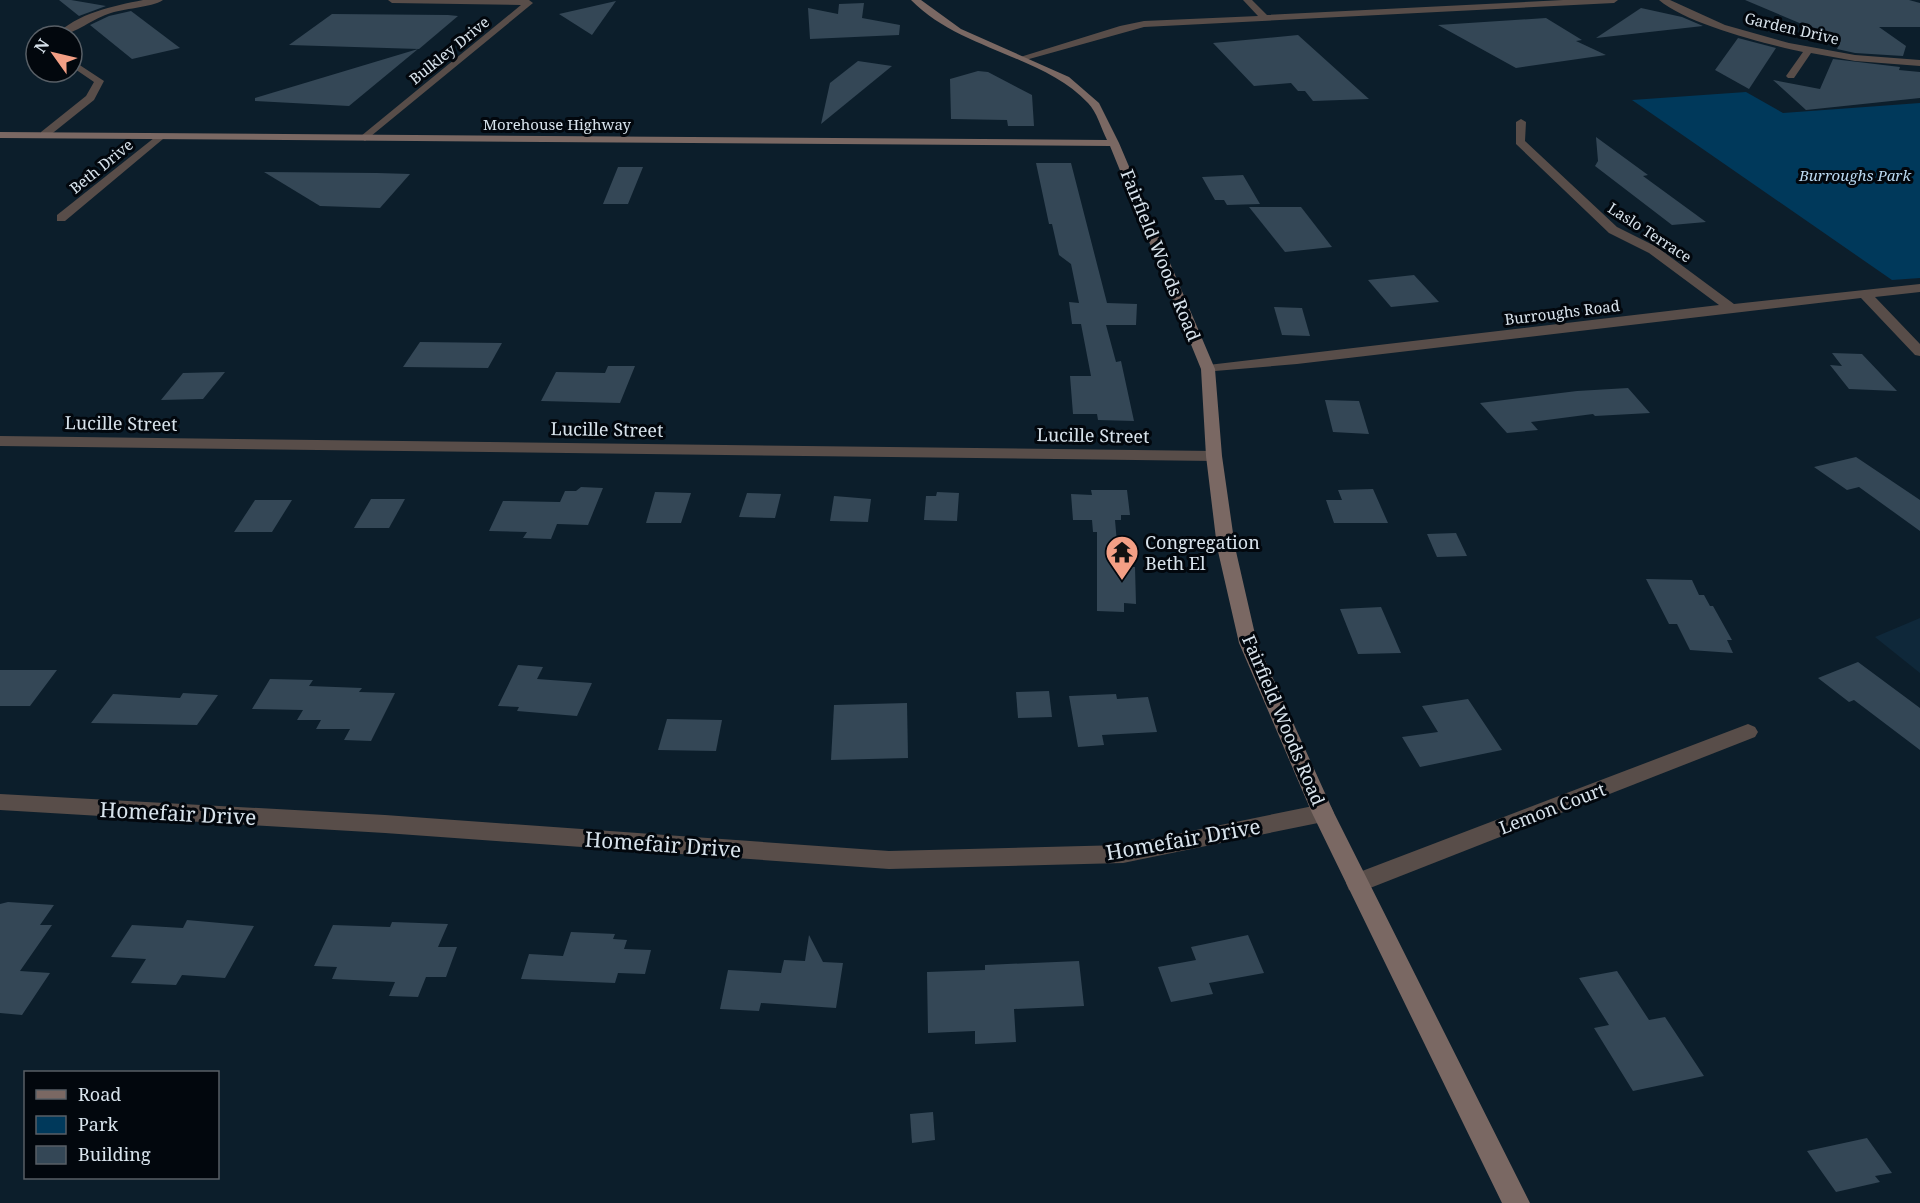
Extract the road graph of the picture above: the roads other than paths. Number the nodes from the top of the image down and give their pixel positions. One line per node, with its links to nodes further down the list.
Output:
1 (159, 0): 8 (street)
2 (392, 0): 18 (street, Bulkley Drive)
3 (915, 0): 10 (main road, Fairfield Woods Road)
4 (1247, 0): 7 (street)
5 (1614, 0): 7 (street)
6 (1663, 0): 9 (street, Garden Drive)
7 (1264, 17): 10 (street)
8 (78, 24)
9 (1809, 49): 11 (street, Garden Drive); 13 (street)
10 (1022, 58): 19 (main road, Fairfield Woods Road)
11 (1920, 63)
12 (84, 71): 15 (street)
13 (1791, 76)
14 (1521, 122): 23 (street, Laslo Terrace)
15 (45, 134): 16 (main road, Morehouse Highway); 17 (main road, Morehouse Highway)
16 (0, 135)
17 (159, 137): 18 (main road, Morehouse Highway); 20 (street, Beth Drive)
18 (365, 138): 19 (main road, Morehouse Highway)
19 (1114, 143): 25 (main road, Fairfield Woods Road)
20 (61, 218)
21 (1920, 288): 22 (street, Burroughs Road)
22 (1865, 294): 23 (street, Burroughs Road); 24 (street)
23 (1730, 307): 25 (street, Burroughs Road)
24 (1920, 352)
25 (1208, 369): 27 (main road, Fairfield Woods Road)
26 (0, 441): 27 (street, Lucille Street)
27 (1214, 456): 30 (main road, Fairfield Woods Road)
28 (1748, 732): 31 (street, Lemon Court)
29 (0, 802): 30 (street, Homefair Drive)
30 (1323, 813): 31 (main road, Fairfield Woods Road)
31 (1357, 883): 32 (main road, Fairfield Woods Road)
32 (1516, 1203)

